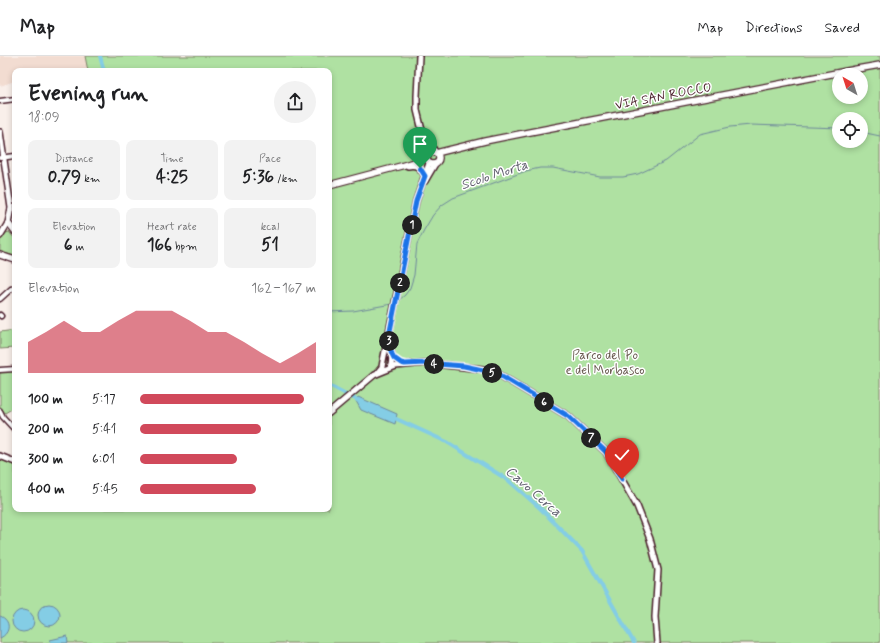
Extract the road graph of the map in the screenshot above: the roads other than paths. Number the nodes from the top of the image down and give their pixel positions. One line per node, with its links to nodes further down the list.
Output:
1 (419, 56): 6 (street)
2 (879, 65): 7 (main road, VIA SAN ROCCO)
3 (12, 100): 4 (street)
4 (0, 102)
5 (0, 132): 9 (street)
6 (423, 134): 7 (street); 10 (street)
7 (437, 155): 10 (main road, VIA SAN ROCCO); 10 (main road)
8 (12, 156): 9 (street)
9 (2, 158): 16 (street)
10 (430, 160): 11 (main road); 12 (main road); 13 (street); 15 (street)
11 (414, 165): 12 (street); 13 (street)
12 (401, 166): 14 (main road)
13 (425, 176): 15 (street)
14 (332, 184)
15 (419, 193): 23 (street)
16 (8, 224): 17 (main road); 18 (street)
17 (12, 227)
18 (0, 236)
19 (0, 255): 20 (main road)
20 (12, 259)
21 (12, 289): 22 (street)
22 (0, 299)
23 (389, 336): 24 (street); 25 (street)
24 (392, 354): 26 (street); 27 (street)
25 (383, 361): 27 (street); 30 (street)
26 (405, 364): 27 (street); 36 (street)
27 (390, 368): 30 (street)
28 (12, 369): 29 (street)
29 (0, 370)
30 (374, 375): 32 (street)
31 (0, 411): 33 (street)
32 (332, 411)
33 (12, 427)
34 (0, 456): 35 (street)
35 (12, 461)
36 (657, 643)

